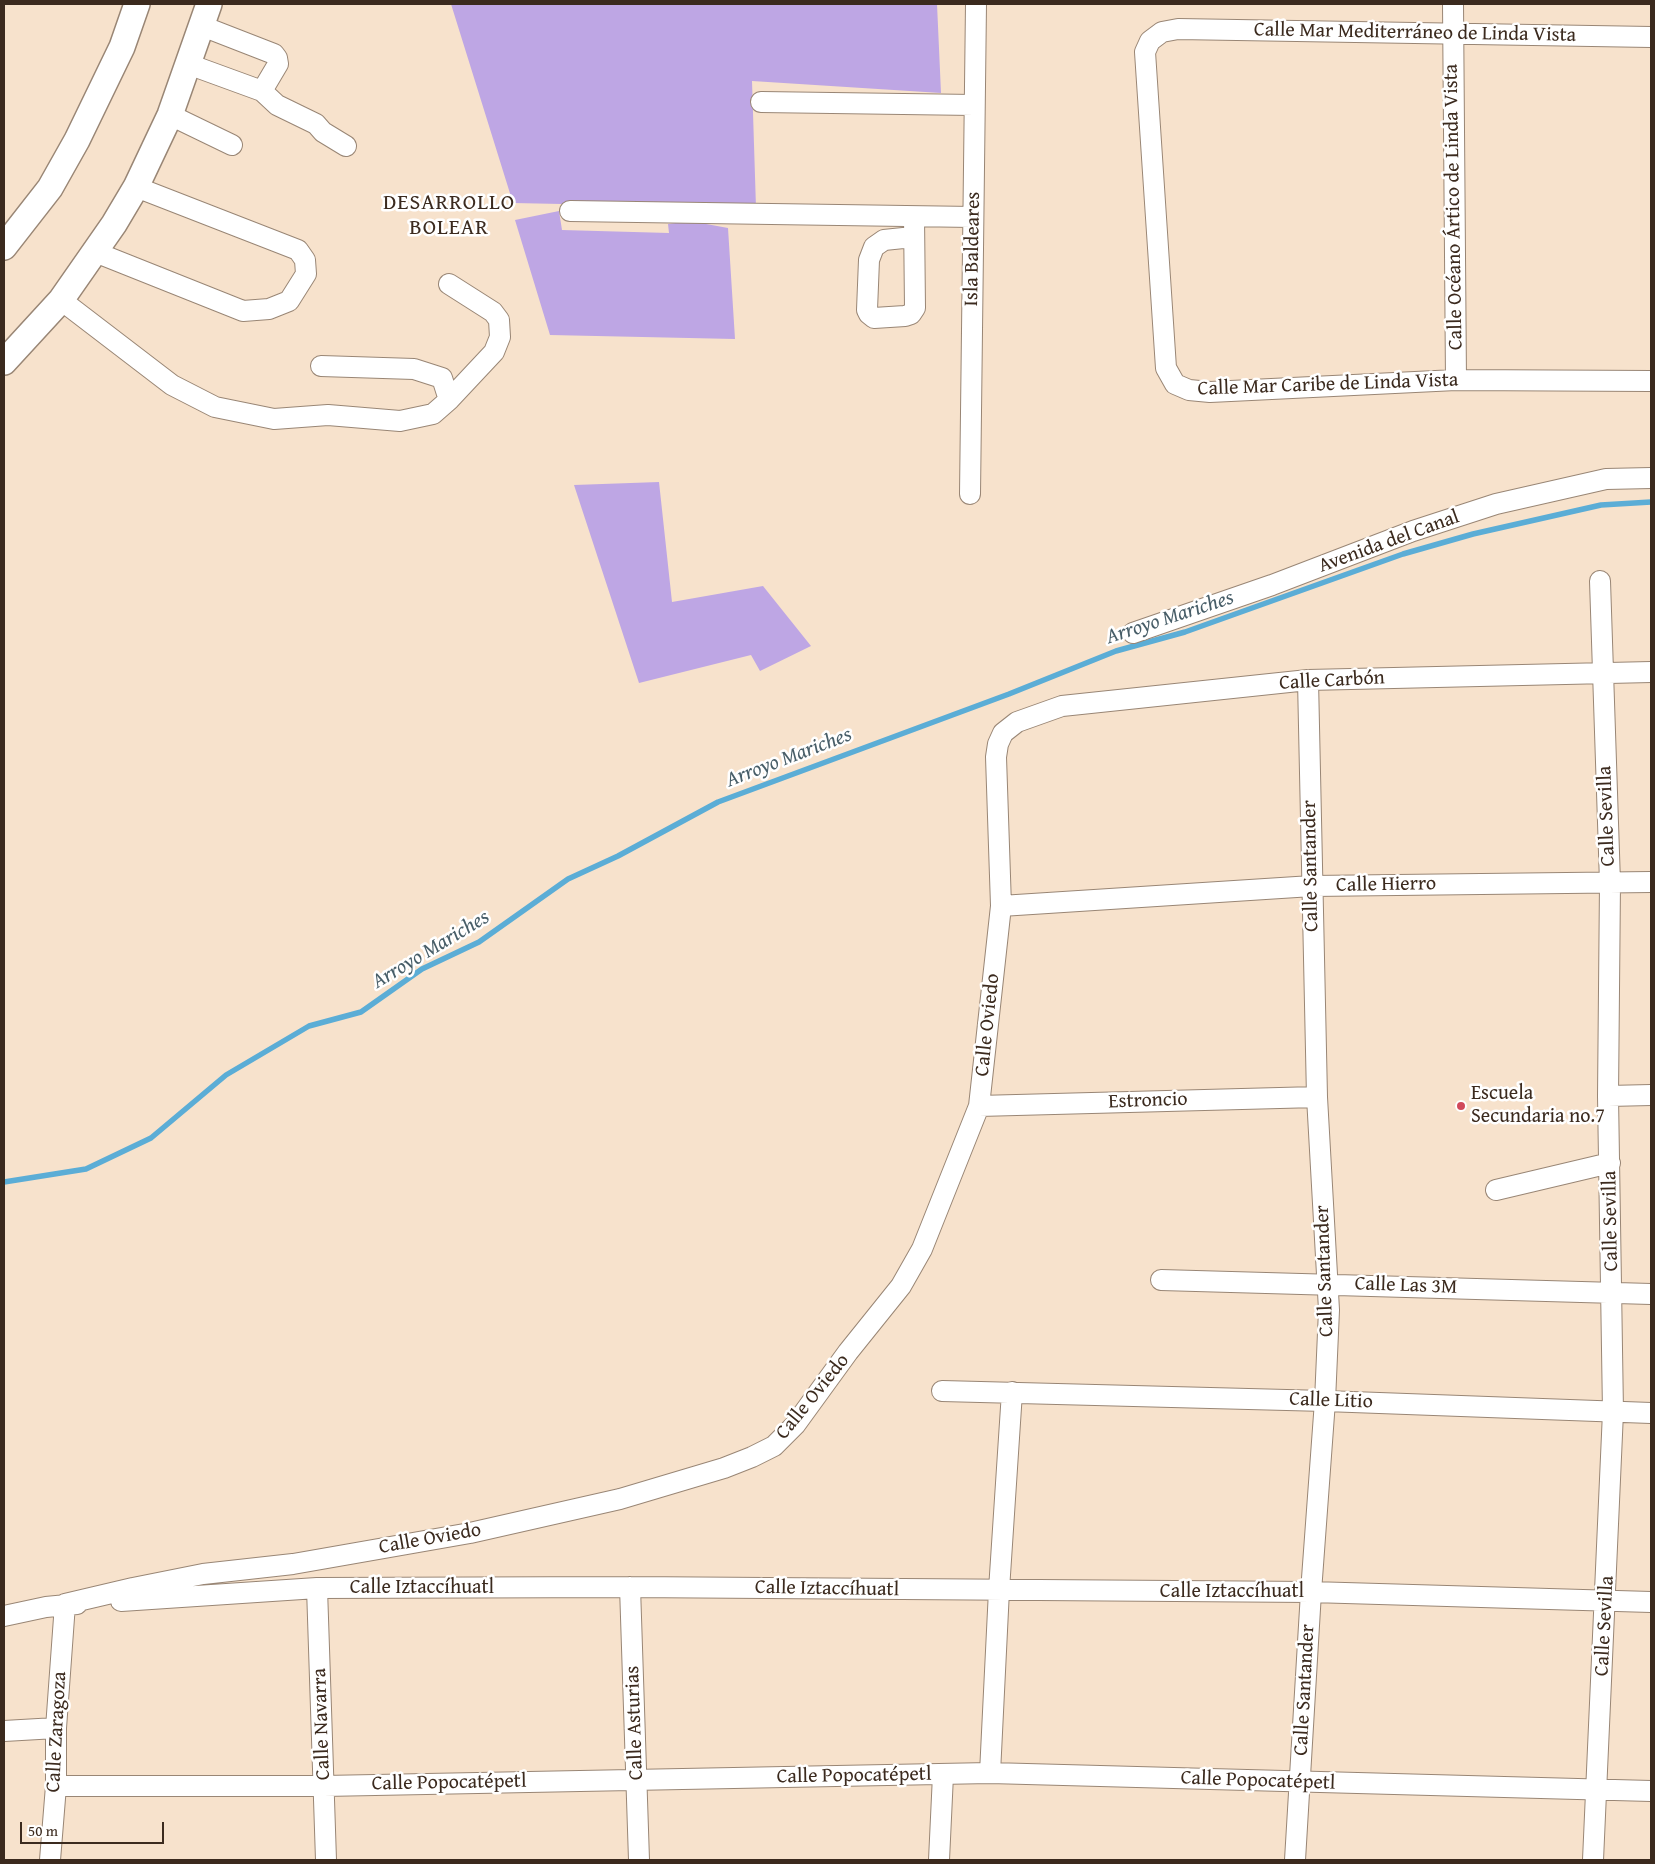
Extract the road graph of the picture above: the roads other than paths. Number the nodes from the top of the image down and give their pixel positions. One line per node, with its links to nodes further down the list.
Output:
1 (137, 4): 20 (main road)
2 (976, 4): 11 (street, Isla Baldeares)
3 (1453, 4): 6 (street, Calle Océano Ártico de Linda Vista)
4 (206, 15): 8 (main road); 9 (street)
5 (1178, 29): 6 (street, Calle Mar Mediterráneo de Linda Vista); 26 (street, Calle Mar Caribe de Linda Vista)
6 (1452, 32): 7 (street, Calle Mar Mediterráneo de Linda Vista); 26 (street, Calle Océano Ártico de Linda Vista)
7 (1651, 37)
8 (188, 64): 9 (street); 12 (main road)
9 (262, 91): 14 (street)
10 (761, 102): 11 (street)
11 (974, 105): 18 (street, Isla Baldeares)
12 (170, 115): 13 (street); 15 (main road)
13 (232, 145)
14 (346, 146)
15 (136, 187): 21 (main road); 21 (street)
16 (570, 211): 17 (street)
17 (914, 217): 18 (street); 19 (street)
18 (973, 217): 30 (street, Isla Baldeares)
19 (913, 237)
20 (4, 247)
21 (95, 252): 23 (main road)
22 (449, 284): 28 (street)
23 (61, 300): 24 (main road); 28 (street)
24 (4, 362)
25 (321, 366): 28 (street)
26 (1456, 380): 27 (street, Calle Mar Caribe de Linda Vista)
27 (1651, 381)
28 (448, 400)
29 (1651, 478): 32 (street, Avenida del Canal)
30 (970, 494)
31 (1600, 581): 34 (street, Calle Sevilla)
32 (1132, 633)
33 (1651, 672): 34 (street, Calle Carbón)
34 (1601, 673): 35 (street, Calle Carbón); 38 (street, Calle Sevilla)
35 (1308, 680): 36 (street, Calle Carbón); 39 (street, Calle Santander)
36 (1017, 722): 40 (street, Calle Oviedo)
37 (1651, 882): 38 (street, Calle Hierro)
38 (1610, 883): 39 (street, Calle Hierro); 41 (street, Calle Sevilla)
39 (1312, 886): 40 (street, Calle Hierro); 43 (street, Calle Santander)
40 (1001, 906): 44 (street, Calle Oviedo)
41 (1608, 1096): 42 (street); 45 (street, Calle Sevilla)
42 (1651, 1096)
43 (1317, 1097): 44 (street, Estroncio); 48 (street, Calle Santander)
44 (979, 1106): 62 (street, Calle Oviedo)
45 (1610, 1163): 46 (street); 49 (street, Calle Sevilla)
46 (1496, 1190)
47 (1161, 1280): 48 (street, Calle Las 3M)
48 (1329, 1284): 49 (street, Calle Las 3M); 53 (street, Calle Santander)
49 (1612, 1293): 50 (street, Calle Las 3M); 54 (street, Calle Sevilla)
50 (1651, 1294)
51 (942, 1391): 52 (street, Calle Litio)
52 (1012, 1392): 53 (street, Calle Litio); 58 (street)
53 (1325, 1401): 54 (street, Calle Litio); 59 (street, Calle Santander)
54 (1614, 1412): 55 (street, Calle Litio); 60 (street, Calle Sevilla)
55 (1651, 1413)
56 (630, 1586): 57 (street, Calle Iztaccíhuatl); 58 (street, Calle Iztaccíhuatl); 68 (street, Calle Asturias)
57 (318, 1588): 62 (street, Calle Iztaccíhuatl); 71 (street, Calle Navarra)
58 (999, 1590): 59 (street, Calle Iztaccíhuatl); 66 (street)
59 (1311, 1592): 60 (street, Calle Iztaccíhuatl); 69 (street, Calle Santander)
60 (1607, 1601): 61 (street, Calle Iztaccíhuatl); 72 (street, Calle Sevilla)
61 (1651, 1602)
62 (65, 1604): 63 (street, Calle Iztaccíhuatl); 64 (street, Calle Zaragoza)
63 (4, 1616)
64 (56, 1728): 65 (street); 70 (street, Calle Zaragoza)
65 (4, 1731)
66 (990, 1773): 67 (street, Calle Popocatépetl); 69 (street, Calle Popocatépetl)
67 (943, 1775): 68 (street, Calle Popocatépetl); 77 (street)
68 (637, 1779): 71 (street, Calle Popocatépetl); 76 (street, Calle Asturias)
69 (1300, 1782): 72 (street, Calle Popocatépetl); 78 (street, Calle Santander)
70 (56, 1786): 71 (street, Calle Popocatépetl); 74 (street, Calle Zaragoza)
71 (324, 1786): 75 (street, Calle Navarra)
72 (1597, 1790): 73 (street, Calle Popocatépetl); 79 (street, Calle Sevilla)
73 (1651, 1791)
74 (50, 1860)
75 (326, 1860)
76 (639, 1860)
77 (939, 1860)
78 (1295, 1860)
79 (1593, 1860)

